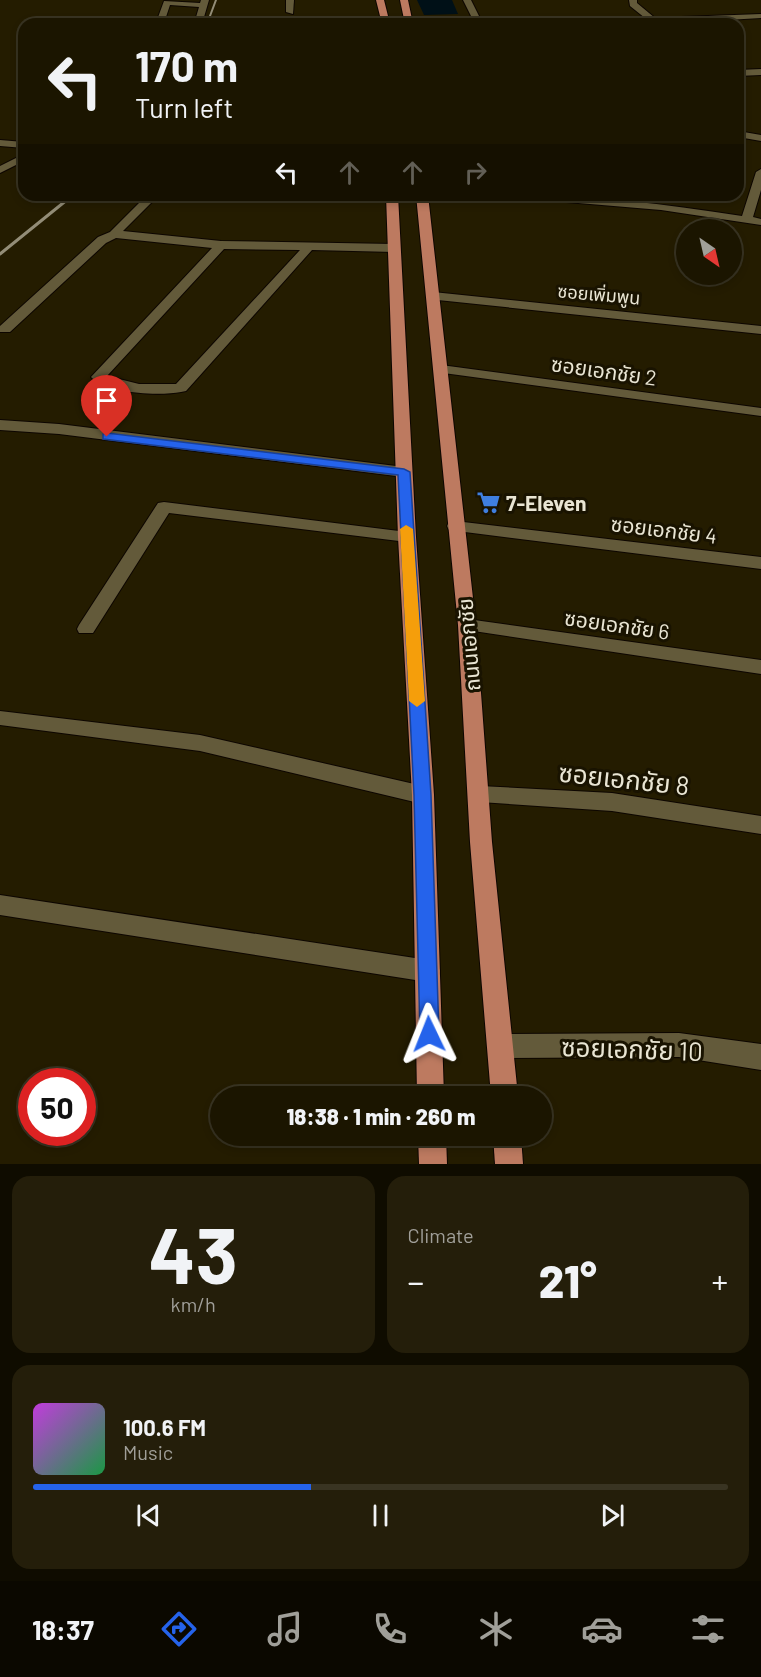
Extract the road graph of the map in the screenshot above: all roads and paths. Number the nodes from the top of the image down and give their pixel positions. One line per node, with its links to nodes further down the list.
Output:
1 (290, 0): 7 (street)
2 (380, 0): 11 (main road)
3 (404, 0): 12 (main road)
4 (467, 0): 13 (street)
5 (633, 0): 14 (street)
6 (204, 2): 9 (street); 10 (street)
7 (290, 12)
8 (761, 16): 15 (street)
9 (162, 18)
10 (200, 18)
11 (384, 18)
12 (408, 18)
13 (476, 18)
14 (651, 18)
15 (726, 18)
16 (761, 72): 17 (street)
17 (744, 73)
18 (744, 135): 19 (street)
19 (761, 138)
20 (0, 143): 21 (street)
21 (18, 144)
22 (18, 160): 23 (street)
23 (0, 170)
24 (761, 172): 31 (street)
25 (147, 201): 33 (street)
26 (392, 201): 36 (main road)
27 (423, 201): 37 (main road, ถนนเอกชัย)
28 (603, 201): 30 (street)
29 (664, 201): 30 (street)
30 (661, 207): 31 (street)
31 (746, 220): 32 (street)
32 (761, 222)
33 (114, 234): 34 (street); 38 (street)
34 (221, 245): 35 (street); 35 (street)
35 (308, 248): 36 (street)
36 (394, 248): 43 (main road)
37 (433, 296): 39 (street, ซอยเพิ่มพูน); 40 (main road, ถนนเอกชัย)
38 (5, 329)
39 (761, 330)
40 (441, 369): 41 (street, ซอยเอกชัย 2); 44 (main road, ถนนเอกชัย)
41 (761, 412)
42 (0, 425): 43 (street)
43 (404, 472): 45 (main road)
44 (455, 526): 46 (street, ซอยเอกชัย 4); 47 (main road, ถนนเอกชัย)
45 (407, 537): 48 (street); 52 (main road)
46 (761, 563)
47 (467, 625): 49 (street, ซอยเอกชัย 6); 51 (main road, ถนนเอกชัย)
48 (86, 629)
49 (761, 667)
50 (0, 718): 52 (street)
51 (480, 794): 53 (street, ซอยเอกชัย 8); 56 (main road, ถนนเอกชัย)
52 (423, 795): 55 (main road)
53 (761, 825)
54 (0, 905): 55 (street)
55 (428, 971): 58 (main road)
56 (502, 1046): 57 (street, ซอยเอกชัย 10); 59 (main road, ถนนเอกชัย)
57 (761, 1058)
58 (431, 1086)
59 (504, 1086)
60 (432, 1146): 62 (main road)
61 (507, 1146): 63 (main road)
62 (433, 1164)
63 (508, 1164)

